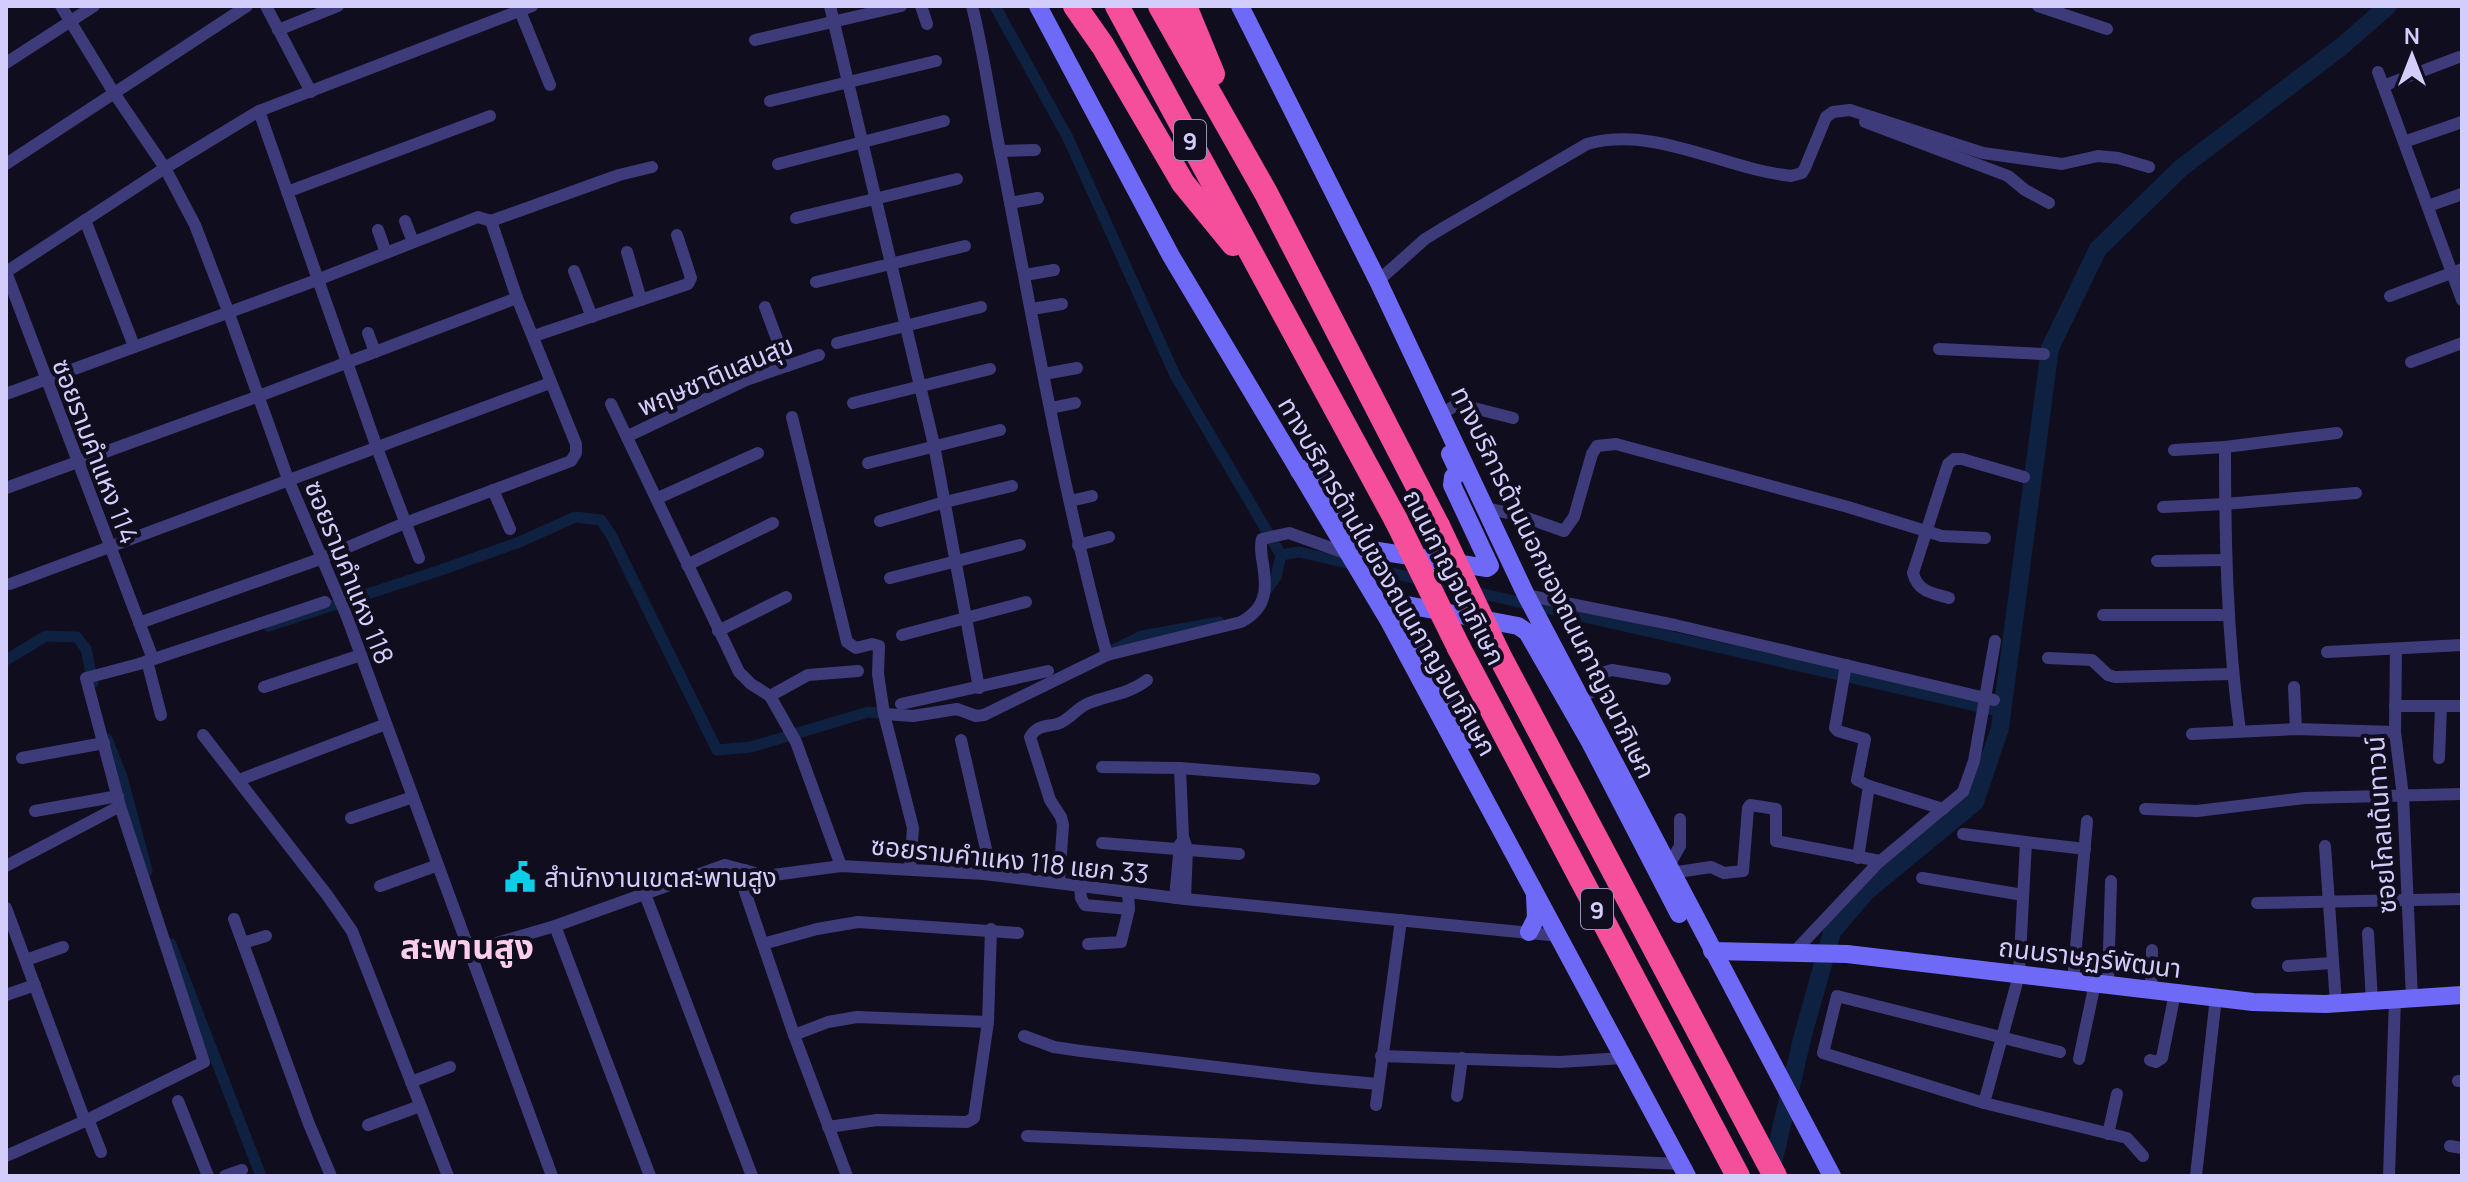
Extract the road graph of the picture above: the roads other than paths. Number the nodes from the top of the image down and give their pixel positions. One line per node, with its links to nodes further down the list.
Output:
1 (61, 6): 19 (street, ซอยรามคำแหง 118)
2 (94, 6): 19 (street)
3 (247, 6): 33 (street)
4 (266, 6): 23 (street)
5 (338, 6): 23 (street)
6 (830, 6): 20 (street)
7 (901, 6): 20 (street)
8 (921, 6): 21 (street)
9 (972, 6): 43 (street)
10 (1038, 6): 126 (main road, ทางบริการด้านในของถนนกาญจนาภิเษก)
11 (1075, 6): 74 (highway)
12 (1117, 6): 74 (highway, ถนนกาญจนาภิเษก / 9)
13 (1160, 6): 51 (highway, ถนนกาญจนาภิเษก / 9)
14 (1185, 6): 51 (highway)
15 (1229, 6): 127 (main road)
16 (1240, 6): 76 (main road, ทางบริการด้านนอกของถนนกาญจนาภิเษก)
17 (2038, 6): 22 (street)
18 (524, 8): 30 (street); 32 (street)
19 (71, 21): 27 (street); 33 (street, ซอยรามคำแหง 118)
20 (833, 21): 24 (street); 29 (street)
21 (927, 24)
22 (2107, 29)
23 (278, 30): 32 (street)
24 (755, 40)
25 (2459, 57): 31 (street)
26 (936, 61): 29 (street)
27 (6, 63)
28 (2378, 72): 31 (street)
29 (848, 81): 34 (street); 41 (street)
30 (550, 85)
31 (2383, 86): 40 (street)
32 (311, 92): 35 (street)
33 (114, 93): 44 (street); 48 (street, ซอยรามคำแหง 118)
34 (770, 101)
35 (259, 111): 48 (street); 50 (street)
36 (490, 116): 50 (street)
37 (944, 121): 41 (street)
38 (2462, 122): 40 (street)
39 (1916, 136): 47 (street); 56 (street); 76 (street)
40 (2404, 142): 57 (street)
41 (862, 143): 45 (street); 54 (street)
42 (1035, 150): 43 (street)
43 (1000, 151): 55 (street)
44 (6, 164)
45 (778, 164)
46 (652, 167): 61 (street)
47 (2149, 167)
48 (165, 168): 59 (street); 86 (street, ซอยรามคำแหง 118)
49 (957, 179): 54 (street)
50 (287, 192): 75 (street)
51 (1266, 193): 328 (highway, ถนนกาญจนาภิเษก / 9, bridge)
52 (2462, 194): 57 (street)
53 (1038, 198): 55 (street)
54 (876, 200): 58 (street); 68 (street)
55 (1010, 203): 73 (street)
56 (2049, 203)
57 (2428, 206): 71 (street)
58 (796, 218)
59 (85, 220): 72 (street); 93 (street)
60 (405, 221): 64 (street)
61 (491, 221): 64 (street); 79 (street)
62 (378, 230): 67 (street)
63 (677, 235): 80 (street)
64 (413, 242): 67 (street)
65 (965, 246): 68 (street)
66 (627, 252): 80 (street)
67 (386, 253): 75 (street)
68 (891, 265): 77 (street); 88 (street)
69 (1054, 270): 73 (street)
70 (574, 271): 87 (street)
71 (2457, 271): 78 (street); 81 (street)
72 (6, 272): 104 (street, ซอยรามคำแหง 114)
73 (1025, 275): 85 (street)
74 (1261, 275): 319 (highway, ถนนกาญจนาภิเษก / 9, bridge)
75 (317, 280): 86 (street); 99 (street)
76 (1378, 281): 113 (main road, ทางบริการด้านนอกของถนนกาญจนาภิเษก)
77 (816, 282)
78 (2390, 296)
79 (517, 298): 90 (street); 95 (street)
80 (641, 300): 87 (street)
81 (2462, 300)
82 (1062, 304): 85 (street)
83 (765, 307): 100 (street)
84 (981, 307): 88 (street)
85 (1032, 309): 103 (street)
86 (228, 311): 93 (street); 108 (street, ซอยรามคำแหง 118)
87 (592, 317): 90 (street)
88 (906, 326): 91 (street); 106 (street)
89 (368, 333): 95 (street)
90 (534, 336): 105 (street)
91 (837, 343)
92 (2462, 343): 98 (street)
93 (134, 346): 104 (street)
94 (1939, 349): 96 (street)
95 (375, 352): 99 (street)
96 (2044, 354)
97 (819, 355): 100 (street, พฤษชาติแสนสุข)
98 (2411, 362)
99 (346, 363): 108 (street); 121 (street)
100 (787, 366): 118 (street, พฤษชาติแสนสุข)
101 (1077, 368): 103 (street)
102 (990, 369): 106 (street)
103 (1044, 374): 112 (street)
104 (46, 378): 107 (street); 124 (street, ซอยรามคำแหง 114)
105 (550, 383): 121 (street); 132 (street)
106 (920, 386): 109 (street); 119 (street)
107 (6, 394)
108 (259, 396): 124 (street); 129 (street, ซอยรามคำแหง 118)
109 (853, 403)
110 (1075, 403): 112 (street)
111 (611, 404): 118 (street, พฤษชาติแสนสุข)
112 (1051, 408): 136 (street)
113 (1441, 414): 115 (street); 140 (main road, ทางบริการด้านนอกของถนนกาญจนาภิเษก)
114 (792, 417): 196 (street)
115 (1513, 418)
116 (1000, 430): 119 (street)
117 (2337, 433): 120 (street)
118 (628, 436): 135 (street, พฤษชาติแสนสุข)
119 (934, 445): 125 (street); 137 (street)
120 (2225, 447): 122 (street); 138 (street)
121 (377, 448): 129 (street); 142 (street)
122 (2174, 450)
123 (758, 453): 135 (street)
124 (77, 463): 131 (street); 150 (street, ซอยรามคำแหง 114)
125 (868, 463)
126 (1299, 471): 127 (main road); 151 (main road, ทางบริการด้านในของถนนกาญจนาภิเษก)
127 (1459, 473): 160 (main road)
128 (2024, 477): 145 (street)
129 (288, 479): 150 (street); 153 (street, ซอยรามคำแหง 118)
130 (1012, 486): 137 (street)
131 (6, 488)
132 (493, 490): 142 (street); 144 (street)
133 (2356, 493): 138 (street)
134 (1092, 496): 136 (street)
135 (658, 498): 157 (street, พฤษชาติแสนสุข)
136 (1070, 501): 149 (street)
137 (945, 502): 141 (street); 155 (street)
138 (2225, 504): 139 (street); 154 (street)
139 (2163, 507)
140 (1484, 508): 145 (street); 160 (main road, ทางบริการด้านนอกของถนนกาญจนาภิเษก)
141 (880, 521)
142 (405, 523): 152 (street); 153 (street)
143 (773, 523): 157 (street)
144 (510, 529)
145 (1925, 530): 147 (street); 162 (street)
146 (1109, 537): 149 (street)
147 (1985, 538)
148 (1020, 545): 155 (street)
149 (1078, 545): 177 (street)
150 (109, 548): 159 (street); 168 (street, ซอยรามคำแหง 114)
151 (1349, 555): 177 (street); 246 (main road, ทางบริการด้านในของถนนกาญจนาภิเษก)
152 (419, 558)
153 (320, 559): 168 (street); 176 (street, ซอยรามคำแหง 118)
154 (2225, 560): 156 (street); 166 (street)
155 (955, 561): 158 (street); 167 (street)
156 (2157, 561)
157 (687, 565): 170 (street, พฤษชาติแสนสุข)
158 (890, 578)
159 (10, 584)
160 (1522, 595): 169 (main road, ทางบริการด้านนอกของถนนกาญจนาภิเษก); 182 (street)
161 (786, 597): 170 (street)
162 (1949, 598)
163 (325, 602): 179 (street)
164 (1026, 602): 167 (street)
165 (2103, 615): 166 (street)
166 (2228, 615): 183 (street)
167 (966, 618): 171 (street); 188 (street)
168 (139, 623): 179 (street, ซอยรามคำแหง 114)
169 (1539, 628): 190 (main road, ทางบริการด้านนอกของถนนกาญจนาภิเษก); 205 (main road)
170 (718, 631): 189 (street, พฤษชาติแสนสุข)
171 (902, 635)
172 (1995, 641): 191 (street)
173 (2462, 645): 174 (street)
174 (2396, 649): 175 (street); 193 (street, ซอยโกลเด้นทาวน์)
175 (2327, 652)
176 (361, 655): 186 (street); 198 (street, ซอยรามคำแหง 118)
177 (1107, 655): 196 (street)
178 (2048, 658): 183 (street)
179 (150, 660): 197 (street, ซอยรามคำแหง 114); 206 (street)
180 (858, 671): 189 (street)
181 (1048, 671): 188 (street)
182 (1845, 671): 191 (street); 213 (street)
183 (2232, 674): 200 (street)
184 (1665, 679): 190 (street)
185 (1147, 680): 242 (street)
186 (264, 687)
187 (2294, 687): 199 (street)
188 (979, 688): 192 (street)
189 (770, 696): 235 (street, พฤษชาติแสนสุข)
190 (1580, 700): 238 (main road, ทางบริการด้านนอกของถนนกาญจนาภิเษก)
191 (1988, 702): 218 (street)
192 (901, 704)
193 (2395, 706): 195 (street); 201 (street, ซอยโกลเด้นทาวน์)
194 (2462, 706): 195 (street)
195 (2441, 707): 208 (street)
196 (884, 714): 236 (street)
197 (161, 715)
198 (386, 724): 212 (street); 216 (street, ซอยรามคำแหง 118)
199 (2296, 729): 200 (street); 201 (street)
200 (2240, 731): 202 (street)
201 (2395, 732): 215 (street, ซอยโกลเด้นทาวน์)
202 (2192, 734)
203 (203, 735): 212 (street)
204 (961, 740): 239 (street)
205 (1590, 742): 264 (main road); 292 (main road)
206 (104, 743): 207 (street); 217 (street)
207 (22, 758)
208 (2439, 758)
209 (1102, 767): 210 (street)
210 (1180, 768): 211 (street); 227 (street)
211 (1314, 779)
212 (239, 780): 300 (street)
213 (1869, 786): 218 (street); 231 (street)
214 (2462, 794): 215 (street)
215 (2403, 796): 219 (street); 251 (street, ซอยโกลเด้นทาวน์)
216 (413, 797): 221 (street); 233 (street, ซอยรามคำแหง 118)
217 (119, 801): 220 (street); 234 (street); 308 (street)
218 (1943, 809): 232 (street)
219 (2145, 809)
220 (35, 811)
221 (351, 818)
222 (1680, 819): 238 (street)
223 (2087, 821): 229 (street)
224 (1963, 834): 225 (street)
225 (2026, 842): 229 (street); 248 (street)
226 (1102, 843): 227 (street)
227 (1183, 845): 230 (street); 249 (street)
228 (2325, 846): 252 (street)
229 (2085, 849): 277 (street)
230 (1239, 854)
231 (1858, 858): 232 (street); 238 (street)
232 (1879, 862): 272 (street)
233 (438, 865): 244 (street); 270 (street, ซอยรามคำแหง 118)
234 (6, 866)
235 (841, 866): 236 (street, ซอยรามคำแหง 118 แยก 33); 237 (street, ซอยรามคำแหง 118 แยก 33)
236 (910, 868): 239 (street, ซอยรามคำแหง 118 แยก 33)
237 (745, 870): 247 (street, ซอยรามคำแหง 118 แยก 33); 266 (street)
238 (1670, 870): 271 (main road, ทางบริการด้านนอกของถนนกาญจนาภิเษก)
239 (984, 874): 242 (street, ซอยรามคำแหง 118 แยก 33)
240 (1922, 878): 248 (street)
241 (2111, 881): 278 (street)
242 (1059, 882): 243 (street, ซอยรามคำแหง 118 แยก 33)
243 (1080, 884): 245 (street, ซอยรามคำแหง 118 แยก 33); 255 (street)
244 (380, 886)
245 (1128, 892): 249 (street, ซอยรามคำแหง 118 แยก 33); 255 (street)
246 (1534, 892): 260 (main road); 264 (main road, ทางบริการด้านในของถนนกาญจนาภิเษก)
247 (645, 894): 258 (street, ซอยรามคำแหง 118 แยก 33); 326 (street)
248 (2023, 895): 276 (street)
249 (1180, 898): 257 (street, ซอยรามคำแหง 118 แยก 33)
250 (2462, 899): 251 (street)
251 (2408, 900): 252 (street); 285 (street, ซอยโกลเด้นทาวน์)
252 (2327, 901): 253 (street); 274 (street)
253 (2257, 903)
254 (6, 908): 273 (street)
255 (1129, 909): 267 (street)
256 (234, 919): 265 (street)
257 (1401, 920): 260 (street, ซอยรามคำแหง 118 แยก 33); 294 (street)
258 (555, 926): 270 (street, ซอยรามคำแหง 118 แยก 33); 325 (street)
259 (991, 929): 261 (street); 266 (street); 288 (street)
260 (1529, 932): 264 (street, ซอยรามคำแหง 118 แยก 33)
261 (1018, 933)
262 (2368, 933): 286 (street)
263 (266, 936): 265 (street)
264 (1560, 936): 296 (main road, ทางบริการด้านในของถนนกาญจนาภิเษก)
265 (243, 943): 322 (street)
266 (763, 944): 289 (street)
267 (1088, 944)
268 (63, 947): 273 (street)
269 (2152, 950): 280 (street)
270 (469, 951): 324 (street, ซอยรามคำแหง 118)
271 (1712, 951): 272 (main road, ถนนราษฏร์พัฒนา); 292 (main road, ทางบริการด้านนอกของถนนกาญจนาภิเษก)
272 (1802, 951): 276 (main road, ถนนราษฏร์พัฒนา)
273 (26, 960): 279 (street)
274 (2332, 963): 275 (street); 287 (street)
275 (2288, 966)
276 (2019, 975): 277 (main road, ถนนราษฏร์พัฒนา); 291 (street)
277 (2073, 981): 278 (main road, ถนนราษฏร์พัฒนา)
278 (2102, 984): 280 (main road, ถนนราษฏร์พัฒนา); 297 (street)
279 (35, 985): 282 (street); 308 (street)
280 (2151, 990): 281 (main road, ถนนราษฏร์พัฒนา)
281 (2175, 993): 284 (main road, ถนนราษฏร์พัฒนา); 298 (street)
282 (6, 995)
283 (2462, 995): 285 (main road, ถนนราษฏร์พัฒนา)
284 (2216, 997): 287 (main road, ถนนราษฏร์พัฒนา); 331 (street)
285 (2404, 998): 286 (main road, ถนนราษฏร์พัฒนา); 332 (street, ซอยโกลเด้นทาวน์)
286 (2372, 1001): 287 (main road, ถนนราษฏร์พัฒนา)
287 (2336, 1004)
288 (988, 1022): 289 (street); 310 (street)
289 (794, 1035): 310 (street)
290 (1024, 1036): 301 (street)
291 (2001, 1039): 293 (street); 305 (street); 305 (street)
292 (1759, 1050): 313 (main road, ทางบริการด้านนอกของถนนกาญจนาภิเษก)
293 (2060, 1052)
294 (1381, 1056): 295 (street); 301 (street)
295 (1462, 1058): 296 (street); 303 (street)
296 (1624, 1058): 318 (main road, ทางบริการด้านในของถนนกาญจนาภิเษก)
297 (2079, 1059)
298 (2150, 1060)
299 (450, 1067): 300 (street)
300 (411, 1082): 307 (street)
301 (1378, 1084): 306 (street)
302 (2117, 1094): 311 (street)
303 (1457, 1096)
304 (178, 1101): 320 (street)
305 (1984, 1103): 311 (street)
306 (1376, 1105)
307 (420, 1106): 309 (street); 323 (street)
308 (86, 1120): 314 (street); 315 (street)
309 (368, 1125)
310 (828, 1127): 327 (street)
311 (2108, 1134): 316 (street)
312 (1027, 1136): 318 (street)
313 (1813, 1151): 329 (main road, ทางบริการด้านนอกของถนนกาญจนาภิเษก); 330 (main road, ทางบริการด้านนอกของถนนกาญจนาภิเษก)
314 (101, 1152)
315 (6, 1156)
316 (2143, 1156)
317 (242, 1170): 321 (street)
318 (1684, 1170)
319 (1736, 1173)
320 (208, 1176)
321 (225, 1176)
322 (331, 1176)
323 (448, 1176)
324 (552, 1176)
325 (650, 1176)
326 (752, 1176)
327 (847, 1176)
328 (1775, 1176)
329 (1820, 1176)
330 (1832, 1176)
331 (2196, 1176)
332 (2389, 1176)

